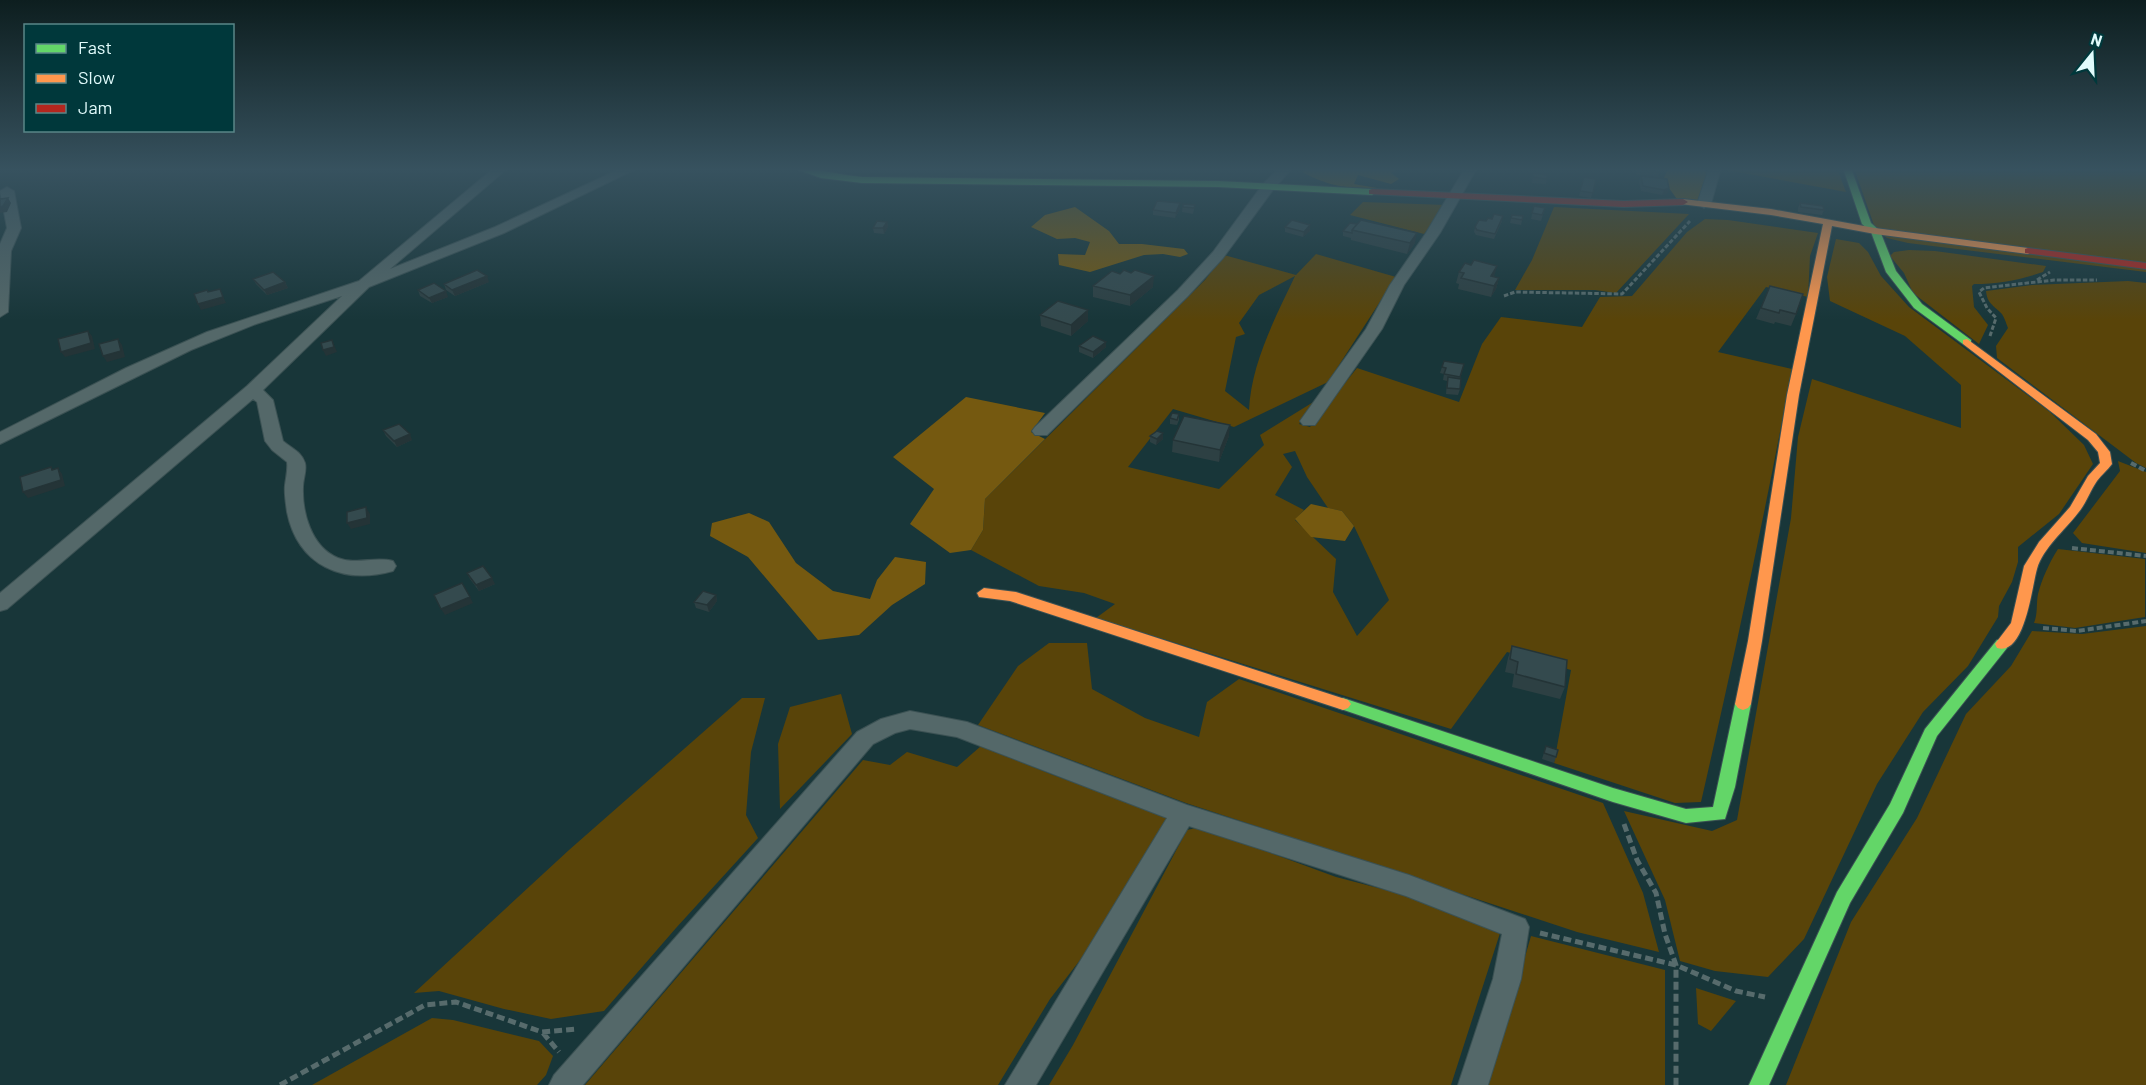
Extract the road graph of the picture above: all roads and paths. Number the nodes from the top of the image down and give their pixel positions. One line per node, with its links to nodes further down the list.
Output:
1 (12, 219): 15 (street)
2 (442, 219): 13 (street)
3 (523, 219): 13 (street)
4 (1245, 219): 19 (street)
5 (1441, 219): 18 (street)
6 (1691, 219): 14 (path)
7 (1809, 219): 9 (street)
8 (1865, 219): 10 (street)
9 (1828, 222): 10 (street); 28 (street)
10 (1875, 231): 11 (street); 16 (street)
11 (2146, 266)
12 (2098, 280): 16 (path)
13 (364, 284): 17 (street); 20 (street)
14 (1504, 296)
15 (0, 312)
16 (1990, 360): 21 (street)
17 (252, 390): 23 (street); 25 (street)
18 (1309, 421)
19 (1041, 431)
20 (0, 439)
21 (2044, 545): 22 (path); 27 (street)
22 (2146, 556)
23 (386, 566)
24 (984, 592): 28 (street)
25 (0, 604)
26 (2146, 621): 27 (path)
27 (2018, 626): 32 (street)
28 (1613, 795): 31 (path)
29 (1183, 814): 30 (street); 35 (street); 36 (street)
30 (1516, 927): 31 (path); 37 (street)
31 (1676, 965): 32 (path); 38 (path)
32 (1796, 1004): 39 (street)
33 (588, 1026): 34 (path)
34 (280, 1085)
35 (564, 1085)
36 (1020, 1085)
37 (1473, 1085)
38 (1676, 1085)
39 (1759, 1085)

